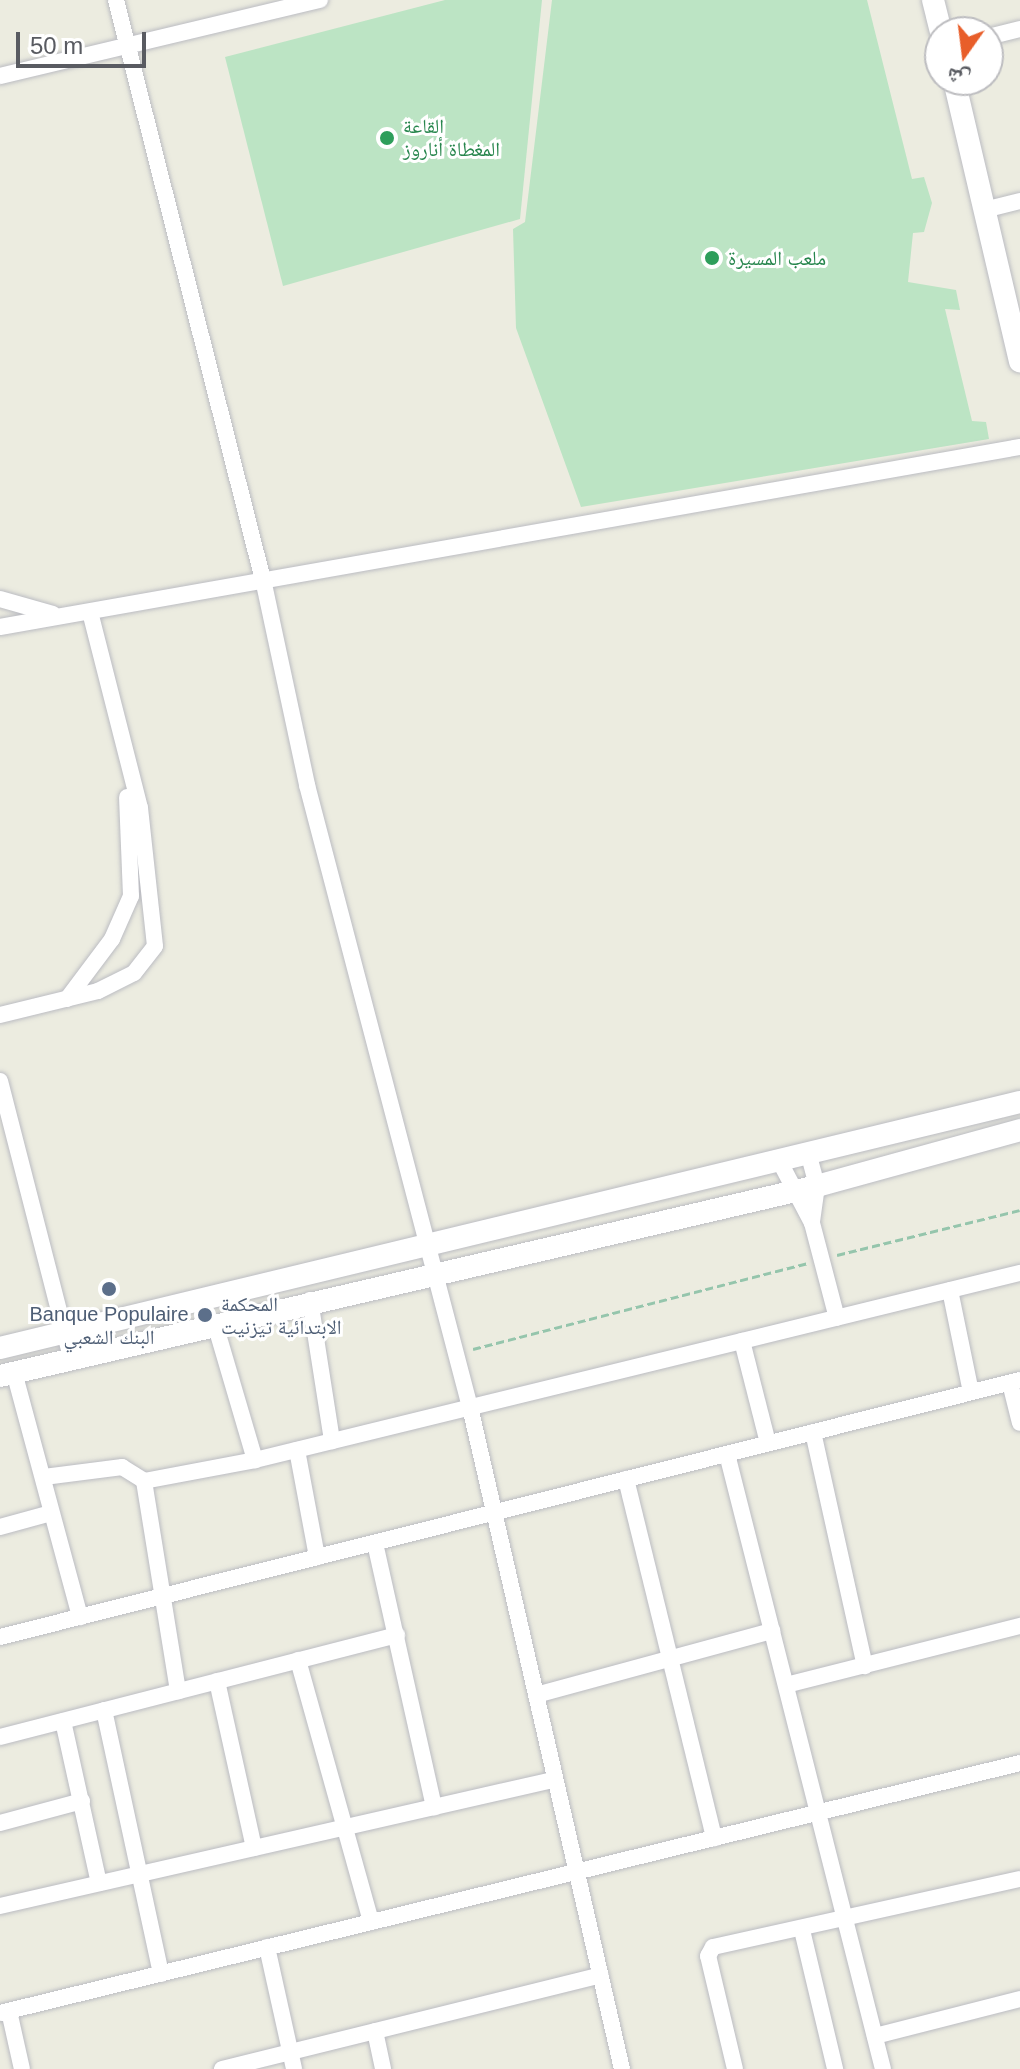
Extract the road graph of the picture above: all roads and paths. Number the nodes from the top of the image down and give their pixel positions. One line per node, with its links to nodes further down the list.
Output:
1 (116, 0): 3 (street)
2 (320, 0): 3 (street)
3 (127, 45): 4 (street); 10 (street)
4 (0, 76)
5 (958, 96): 7 (main road)
6 (1020, 201): 7 (street)
7 (988, 209): 8 (main road)
8 (1020, 361)
9 (1020, 447): 10 (street)
10 (264, 584): 12 (street); 29 (street)
11 (0, 599): 13 (street)
12 (90, 612): 13 (street); 15 (street)
13 (55, 615): 14 (street)
14 (0, 627)
15 (134, 780): 16 (street); 17 (street)
16 (134, 886): 17 (street); 18 (street)
17 (152, 887): 18 (street)
18 (67, 999): 19 (street)
19 (0, 1015)
20 (0, 1081): 37 (street)
21 (1020, 1102): 23 (main road)
22 (1020, 1130): 25 (main road)
23 (809, 1156): 24 (main road); 25 (street)
24 (781, 1164): 26 (street); 29 (main road)
25 (817, 1186): 26 (main road); 28 (street)
26 (790, 1193): 28 (street); 31 (main road)
27 (1020, 1210): 30 (path)
28 (812, 1223): 30 (street)
29 (425, 1244): 31 (street); 37 (main road)
30 (821, 1259): 35 (street); 40 (path)
31 (432, 1271): 34 (main road); 40 (street)
32 (1020, 1273): 33 (street)
33 (950, 1290): 35 (street); 44 (street)
34 (310, 1300): 36 (main road); 48 (street)
35 (837, 1318): 38 (street)
36 (215, 1324): 41 (main road); 52 (street)
37 (63, 1332): 39 (main road); 41 (street)
38 (742, 1341): 45 (street); 49 (street)
39 (0, 1348)
40 (454, 1354): 45 (street)
41 (71, 1358): 42 (main road)
42 (7, 1374): 53 (street)
43 (1015, 1381): 44 (street); 46 (street)
44 (971, 1392): 47 (street)
45 (470, 1407): 48 (street); 57 (street)
46 (1020, 1423)
47 (813, 1432): 49 (street); 69 (street)
48 (332, 1441): 50 (street)
49 (768, 1443): 51 (street)
50 (297, 1450): 52 (street); 60 (street)
51 (727, 1454): 54 (street); 64 (street)
52 (255, 1460): 55 (street)
53 (44, 1477): 55 (street); 56 (street)
54 (626, 1479): 57 (street); 67 (street)
55 (144, 1481): 61 (street)
56 (51, 1513): 58 (street); 62 (street)
57 (493, 1513): 59 (street); 73 (street)
58 (0, 1527)
59 (375, 1543): 60 (street); 65 (street)
60 (317, 1557): 61 (street)
61 (162, 1596): 62 (street); 72 (street)
62 (80, 1617): 66 (street)
63 (1020, 1626): 69 (street)
64 (772, 1631): 67 (street); 71 (street)
65 (397, 1635): 68 (street); 80 (street)
66 (0, 1637)
67 (669, 1659): 73 (street); 84 (street)
68 (298, 1660): 70 (street); 83 (street)
69 (865, 1666): 71 (street)
70 (217, 1681): 72 (street); 85 (street)
71 (786, 1685): 81 (street)
72 (178, 1691): 74 (street)
73 (536, 1695): 78 (street)
74 (104, 1710): 75 (street); 87 (street)
75 (63, 1721): 76 (street); 79 (street)
76 (0, 1737)
77 (1020, 1763): 81 (street)
78 (553, 1780): 80 (street); 86 (street)
79 (82, 1801): 82 (street); 89 (street)
80 (434, 1807): 83 (street)
81 (818, 1812): 84 (street); 92 (street)
82 (0, 1823)
83 (342, 1828): 85 (street); 91 (street)
84 (714, 1838): 86 (street)
85 (254, 1848): 87 (street)
86 (578, 1871): 91 (street); 96 (street)
87 (142, 1873): 89 (street); 95 (street)
88 (1020, 1879): 92 (street)
89 (99, 1883): 90 (street)
90 (0, 1906)
91 (371, 1922): 94 (street)
92 (846, 1922): 93 (street); 100 (street)
93 (802, 1930): 107 (street); 108 (street)
94 (267, 1947): 95 (street); 101 (street)
95 (161, 1974): 98 (street)
96 (601, 1975): 99 (street); 102 (street)
97 (1020, 1999): 100 (street)
98 (4, 2012): 103 (street)
99 (375, 2031): 101 (street); 106 (street)
100 (875, 2036): 109 (street)
101 (290, 2052): 104 (street); 105 (street)
102 (618, 2068)
103 (22, 2069)
104 (222, 2069)
105 (294, 2069)
106 (383, 2069)
107 (735, 2069)
108 (835, 2069)
109 (883, 2069)

